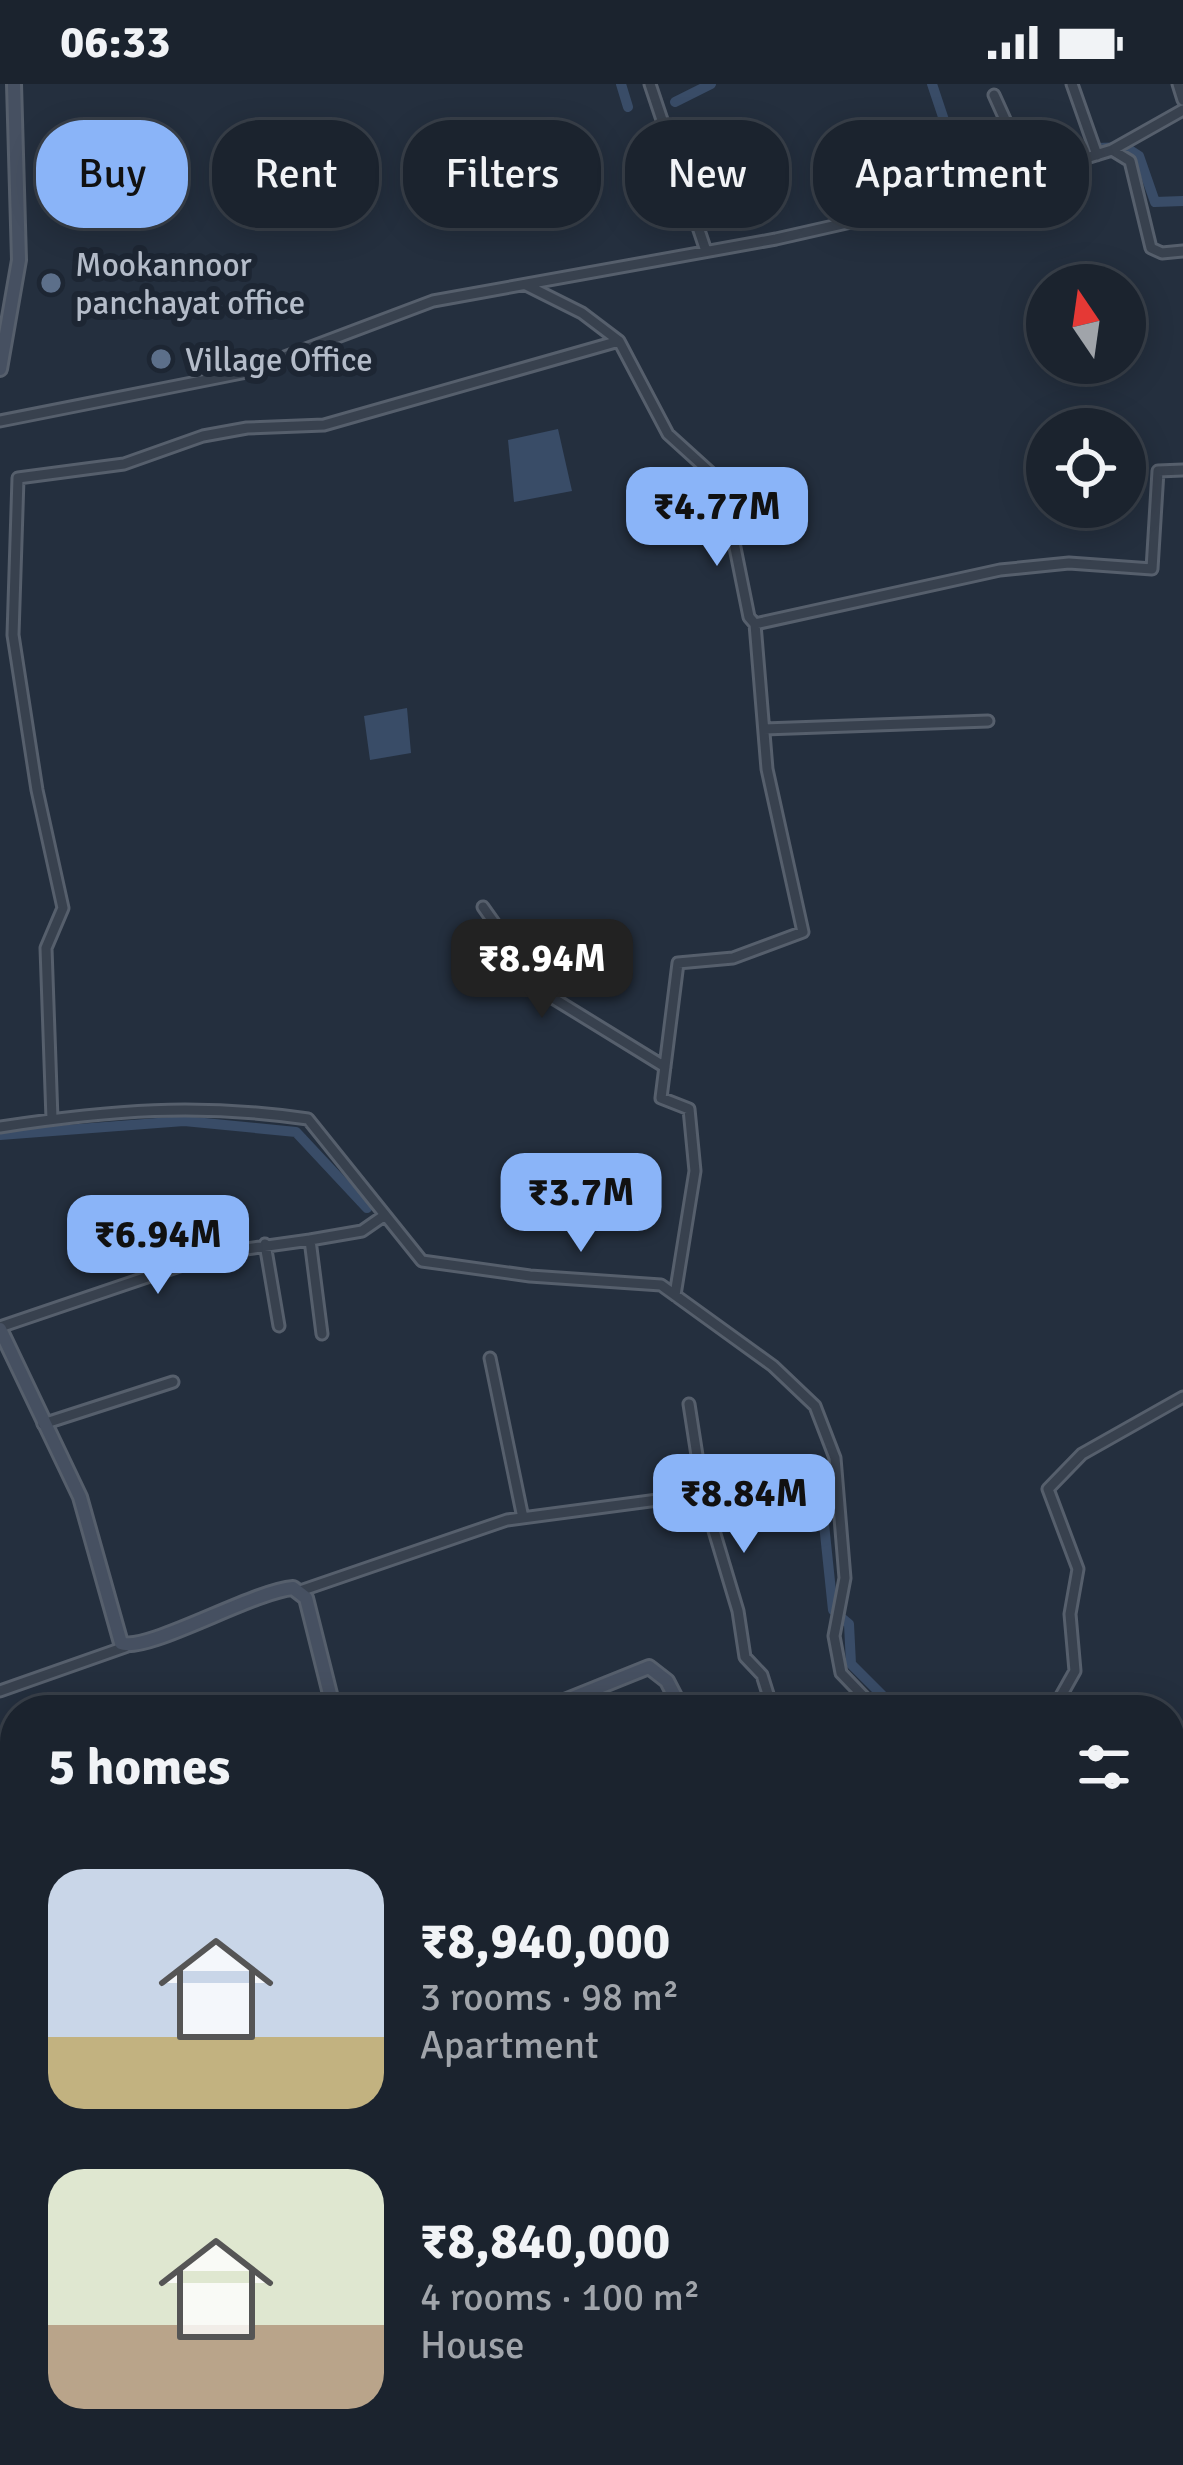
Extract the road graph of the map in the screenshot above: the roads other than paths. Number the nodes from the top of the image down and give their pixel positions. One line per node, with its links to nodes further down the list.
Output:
1 (14, 84): 17 (main road)
2 (650, 84): 14 (street)
3 (1072, 84): 10 (street)
4 (1178, 84): 6 (street)
5 (994, 95): 8 (street)
6 (1183, 100)
7 (1183, 110): 9 (street)
8 (1005, 120)
9 (1112, 151): 10 (street); 13 (street)
10 (1097, 155): 11 (street)
11 (1089, 158)
12 (815, 228): 14 (street)
13 (1183, 250)
14 (706, 251): 15 (street)
15 (526, 285): 16 (street); 18 (street)
16 (619, 341): 20 (street); 25 (street)
17 (0, 369)
18 (0, 421)
19 (1183, 470): 20 (street)
20 (755, 624): 22 (street)
21 (988, 721): 22 (street)
22 (764, 729): 24 (street)
23 (483, 907): 24 (street)
24 (665, 1067): 30 (street)
25 (52, 1119): 26 (street); 27 (street)
26 (0, 1127)
27 (385, 1215): 28 (street); 30 (street)
28 (310, 1240): 29 (street); 33 (street)
29 (265, 1244): 31 (street); 32 (street)
30 (675, 1294): 48 (street)
31 (279, 1327)
32 (0, 1328): 38 (main road)
33 (322, 1334)
34 (490, 1358): 40 (street)
35 (173, 1382): 38 (street)
36 (1183, 1397): 49 (street)
37 (689, 1404): 39 (street)
38 (43, 1424): 42 (main road)
39 (703, 1494): 40 (street); 47 (street)
40 (523, 1518): 41 (street)
41 (300, 1591): 42 (main road); 44 (main road)
42 (125, 1647): 43 (street)
43 (0, 1691)
44 (331, 1695)
45 (579, 1695): 46 (main road)
46 (674, 1695)
47 (768, 1695)
48 (862, 1695)
49 (1062, 1695)

